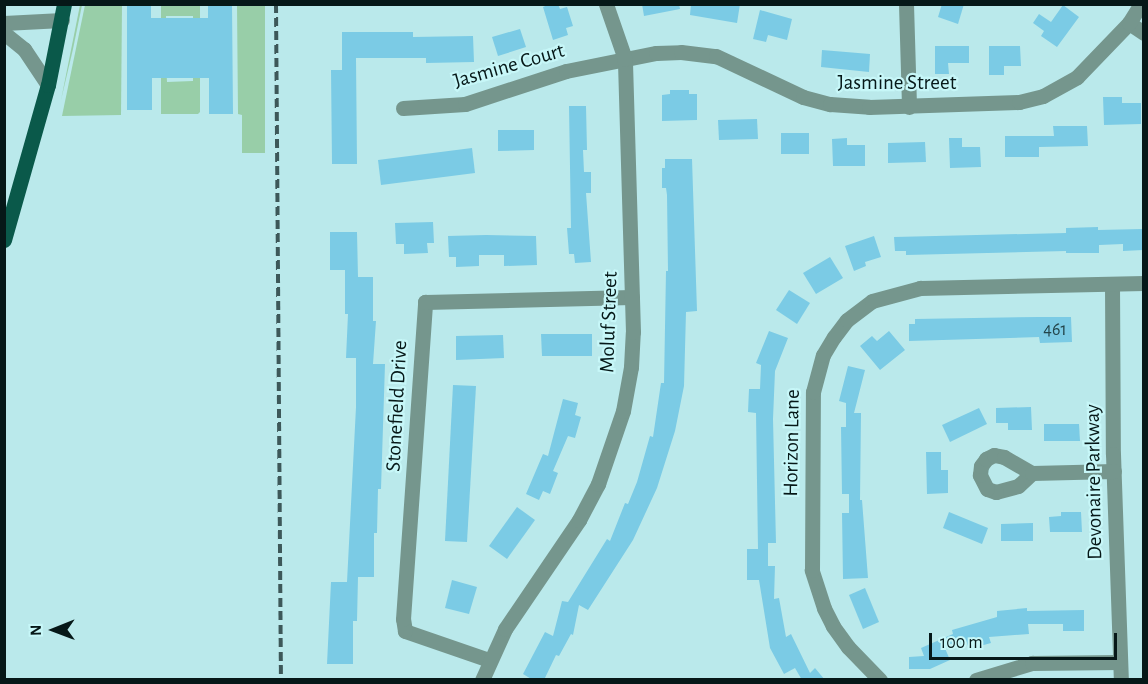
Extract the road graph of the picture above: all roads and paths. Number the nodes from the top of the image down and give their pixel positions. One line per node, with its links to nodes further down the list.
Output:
1 (606, 4): 9 (street, Moluf Street)
2 (906, 4): 11 (street)
3 (1141, 4): 6 (street, Jasmine Street)
4 (63, 12): 5 (street); 10 (main road)
5 (4, 23)
6 (1129, 23): 8 (street); 11 (street, Jasmine Street)
7 (4, 33): 10 (street)
8 (1143, 33)
9 (625, 59): 11 (street, Jasmine Street); 12 (street, Jasmine Court); 16 (street, Moluf Street)
10 (48, 85): 13 (main road)
11 (909, 107)
12 (403, 108)
13 (4, 240)
14 (1112, 284): 15 (street, Horizon Lane); 17 (street, Devonaire Parkway); 22 (street, Horizon Lane)
15 (1143, 284)
16 (632, 297): 19 (street, Moluf Street); 19 (street, Stonefield Drive)
17 (1114, 471): 18 (street); 20 (street, Devonaire Parkway)
18 (1032, 473)
19 (489, 660): 21 (street, Moluf Street)
20 (1120, 662): 23 (street); 24 (street, Devonaire Parkway)
21 (482, 680)
22 (880, 680)
23 (976, 680)
24 (1121, 680)

